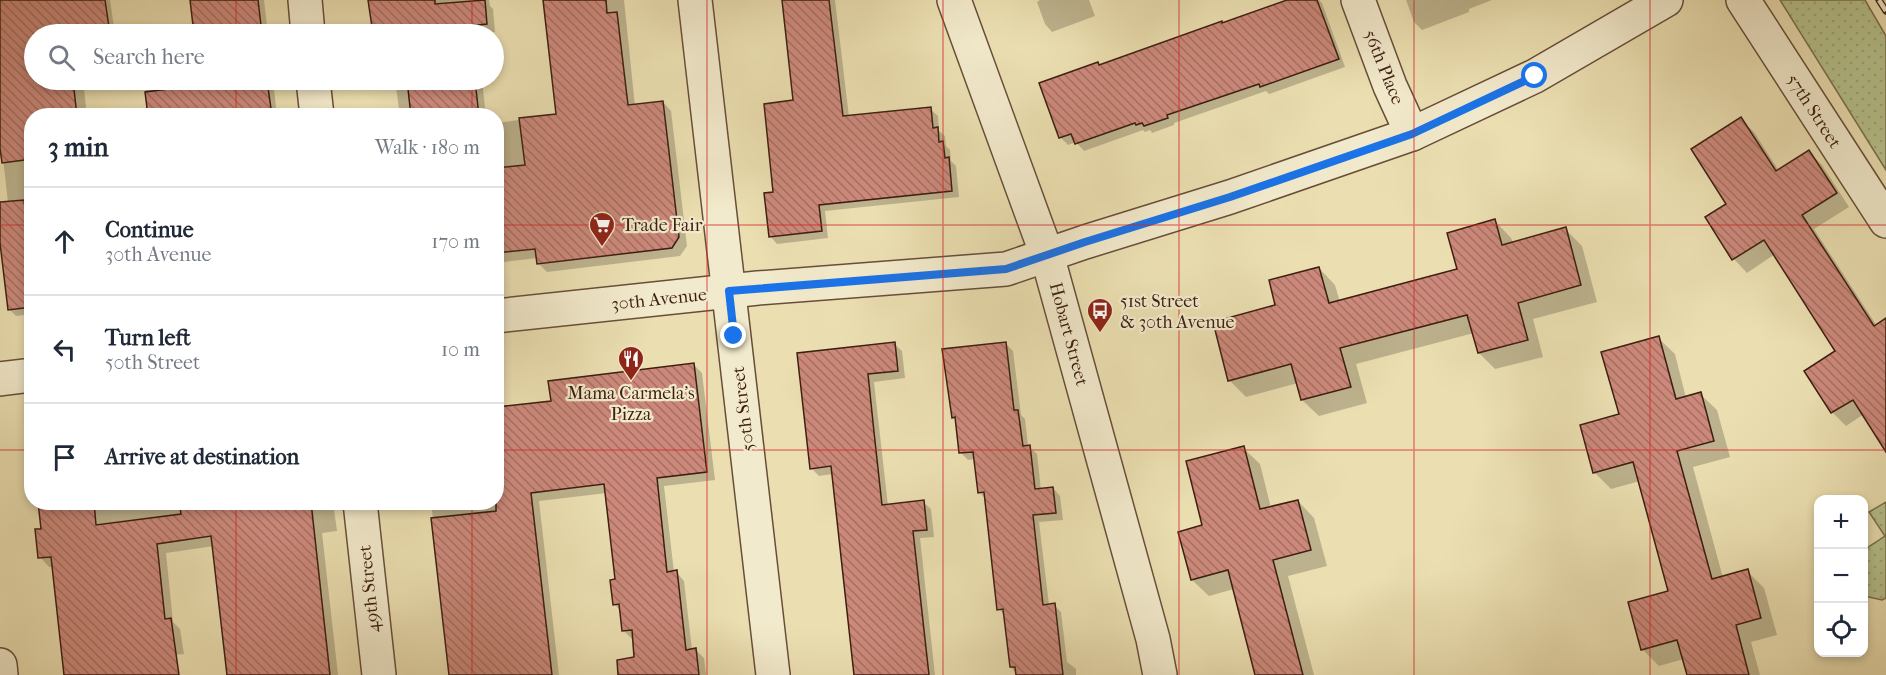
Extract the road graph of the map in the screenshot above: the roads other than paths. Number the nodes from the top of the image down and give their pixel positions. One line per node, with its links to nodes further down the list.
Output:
1 (304, 0): 7 (street)
2 (695, 0): 13 (street, 50th Street)
3 (954, 0): 12 (street, Hobart Street)
4 (1358, 0): 10 (street, 56th Place)
5 (1666, 0): 10 (street, 30th Avenue)
6 (1743, 0): 11 (street, 57th Street)
7 (307, 24)
8 (314, 90): 9 (street)
9 (316, 108)
10 (1412, 134): 12 (street, 30th Avenue)
11 (1886, 221)
12 (1047, 255): 13 (street, 30th Avenue); 22 (street, Hobart Street)
13 (729, 291): 14 (street, 30th Avenue); 21 (street, 50th Street)
14 (504, 315)
15 (24, 376): 16 (street)
16 (0, 379)
17 (361, 510): 20 (street, 49th Street)
18 (0, 664): 19 (street)
19 (1, 675)
20 (379, 675)
21 (773, 675)
22 (1160, 675)

